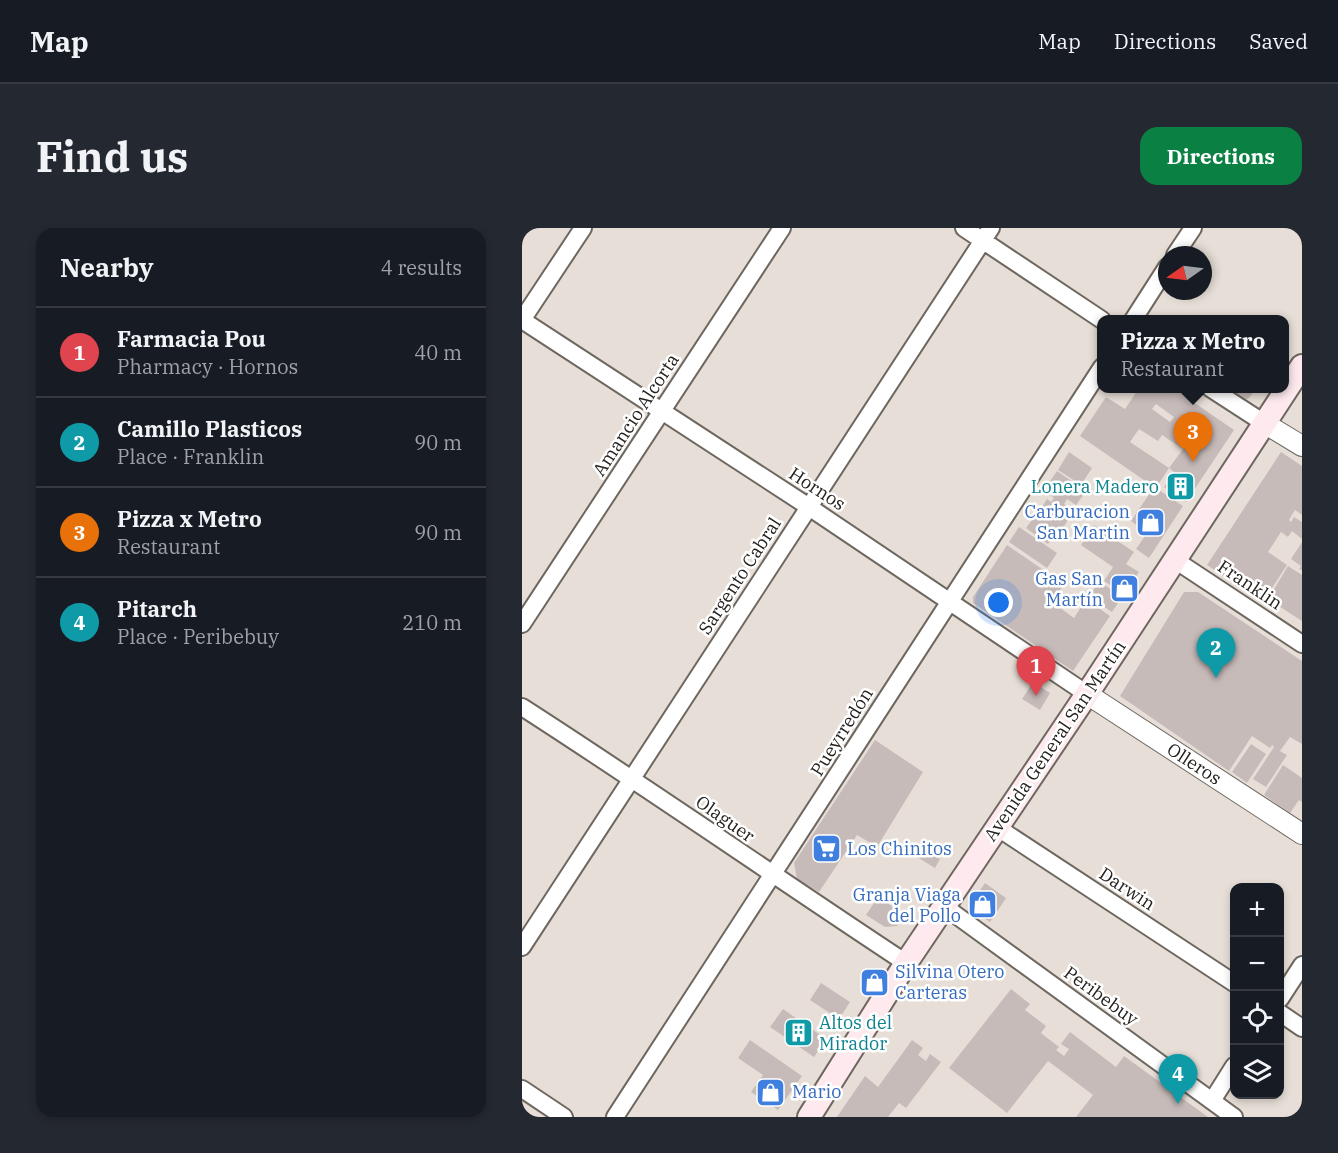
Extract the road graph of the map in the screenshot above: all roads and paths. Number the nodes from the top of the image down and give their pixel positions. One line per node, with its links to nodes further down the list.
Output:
1 (583, 228): 10 (street)
2 (782, 228): 16 (street, Amancio Alcorta)
3 (964, 228): 5 (street)
4 (1193, 228): 6 (street)
5 (987, 234): 9 (street); 19 (street, Sargento Cabral)
6 (1181, 246)
7 (1158, 281): 8 (street)
8 (1136, 315)
9 (1097, 316)
10 (522, 320): 16 (street, Hornos)
11 (1302, 366): 13 (main road, Avenida General San Martín)
12 (1097, 373): 21 (street, Pueyrredón)
13 (1289, 386)
14 (1218, 393): 17 (street)
15 (1284, 393): 17 (main road, Avenida General San Martín)
16 (662, 412): 19 (street, Hornos); 22 (street, Amancio Alcorta)
17 (1264, 423): 18 (street); 20 (main road, Avenida General San Martín)
18 (1302, 446)
19 (808, 507): 21 (street, Hornos); 26 (street, Sargento Cabral)
20 (1175, 560): 23 (street, Franklin); 24 (main road, Avenida General San Martín)
21 (948, 601): 24 (street, Hornos); 29 (street, Pueyrredón)
22 (522, 624)
23 (1302, 644)
24 (1087, 694): 27 (main road, Avenida General San Martín); 28 (street, Olleros)
25 (522, 707): 26 (street, Olaguer)
26 (632, 778): 29 (street, Olaguer); 31 (street, Sargento Cabral)
27 (998, 828): 30 (main road, Avenida General San Martín); 34 (street, Darwin)
28 (1302, 834)
29 (774, 876): 32 (street, Olaguer); 42 (street, Pueyrredón)
30 (945, 907): 32 (main road, Avenida General San Martín); 40 (street, Peribebuy)
31 (522, 947)
32 (906, 963): 43 (main road, Avenida General San Martín)
33 (1302, 965): 35 (street)
34 (1230, 980)
35 (1284, 993)
36 (1284, 1016): 37 (street)
37 (1302, 1028)
38 (1230, 1072): 40 (street)
39 (522, 1089): 41 (street)
40 (1212, 1101): 44 (street, Peribebuy)
41 (564, 1117)
42 (615, 1117)
43 (809, 1117)
44 (1234, 1117)

